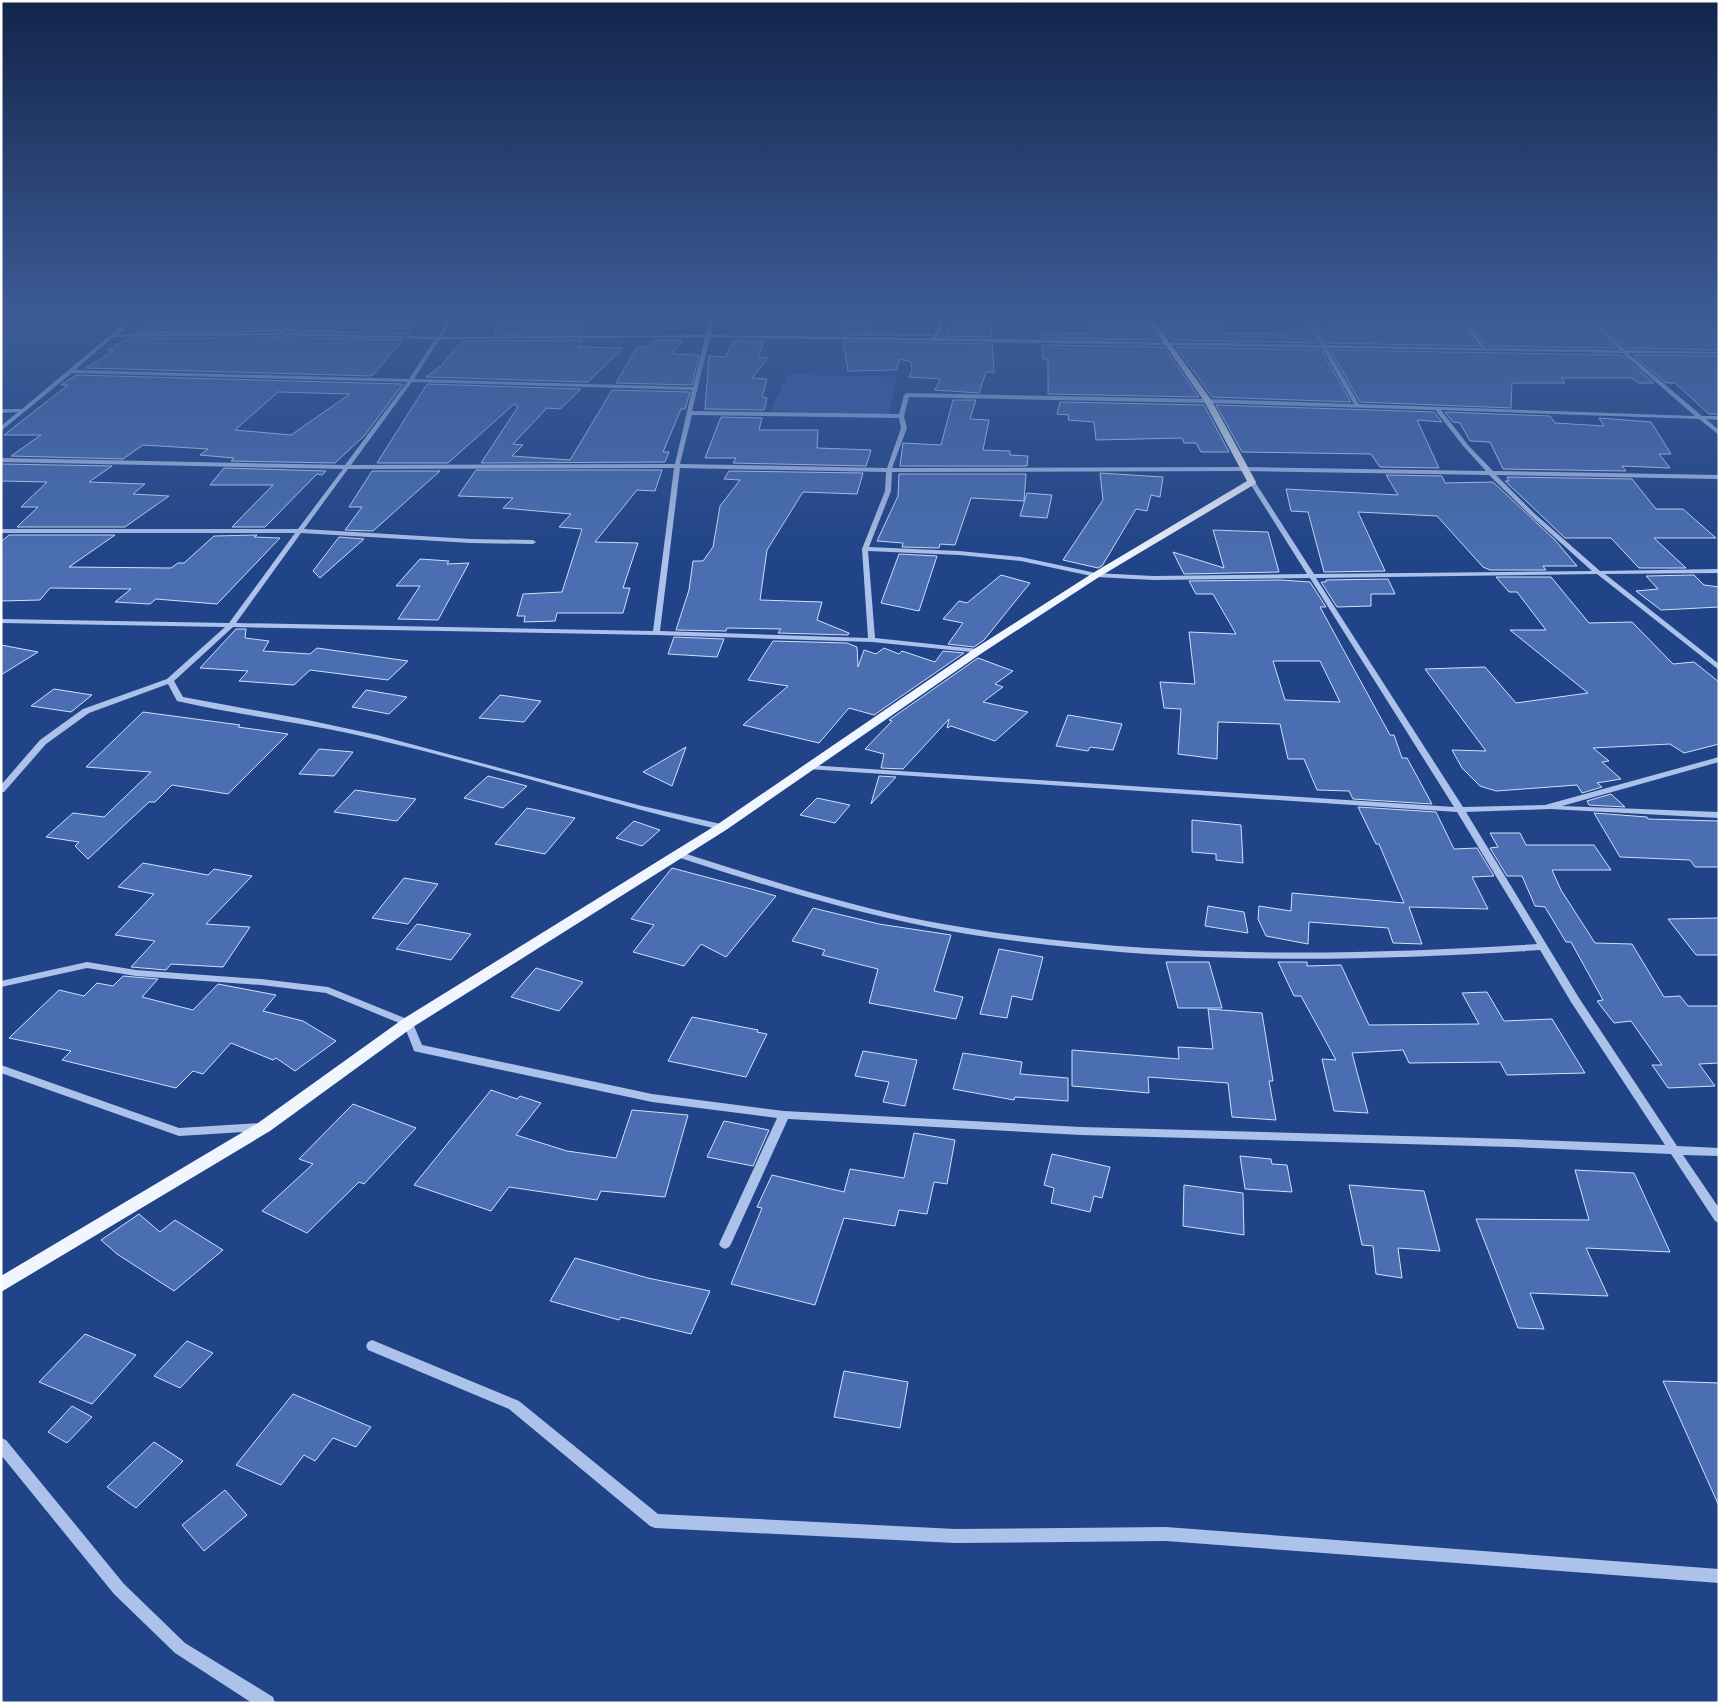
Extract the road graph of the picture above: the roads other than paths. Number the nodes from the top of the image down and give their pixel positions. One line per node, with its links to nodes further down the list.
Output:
1 (1208, 401): 22 (main road)
2 (33, 402): 11 (street)
3 (395, 402): 21 (street)
4 (692, 402): 13 (street)
5 (905, 402): 14 (street)
6 (1227, 402): 9 (street)
7 (1355, 402): 9 (street)
8 (1684, 402): 15 (street)
9 (1357, 405): 10 (street)
10 (1436, 408): 15 (street); 24 (street)
11 (22, 410): 12 (street); 17 (street)
12 (1, 411)
13 (690, 413): 14 (street); 20 (street)
14 (902, 416): 23 (street)
15 (1703, 417): 16 (street); 18 (street)
16 (1719, 418)
17 (1, 429)
18 (1719, 433)
19 (1, 460): 21 (street)
20 (677, 466): 21 (street); 23 (street); 37 (street)
21 (347, 467): 28 (street)
22 (1244, 468): 23 (street); 24 (street); 26 (main road)
23 (889, 470): 30 (street)
24 (1488, 472): 25 (street); 31 (street)
25 (1719, 477)
26 (1252, 482): 33 (main road); 34 (street)
27 (1, 531): 28 (street)
28 (298, 531): 29 (street); 36 (street)
29 (533, 542)
30 (866, 549): 33 (street); 38 (street)
31 (1594, 571): 32 (street); 34 (street); 40 (street)
32 (1719, 571)
33 (1096, 575): 34 (street); 39 (main road)
34 (1312, 575): 46 (street)
35 (1, 621): 36 (street)
36 (230, 626): 37 (street); 41 (street)
37 (656, 633): 38 (street)
38 (872, 640): 39 (street)
39 (978, 650): 43 (main road)
40 (1719, 668)
41 (170, 681): 44 (street); 48 (street)
42 (1719, 759): 45 (street)
43 (808, 767): 46 (street); 48 (main road)
44 (1, 790)
45 (1545, 808): 46 (street); 47 (street)
46 (1460, 810): 50 (street)
47 (1719, 815)
48 (722, 827): 49 (main road)
49 (677, 854): 50 (street); 52 (main road)
50 (1543, 947): 56 (street)
51 (1, 984): 52 (street)
52 (408, 1023): 54 (street); 55 (main road)
53 (1, 1069): 55 (street)
54 (784, 1115): 56 (street); 59 (street)
55 (264, 1127): 60 (main road)
56 (1676, 1150): 57 (street); 58 (street)
57 (1719, 1152)
58 (1719, 1218)
59 (724, 1244)
60 (1, 1286)
61 (372, 1346): 63 (street)
62 (1, 1444): 64 (street)
63 (1719, 1576)
64 (267, 1703)

